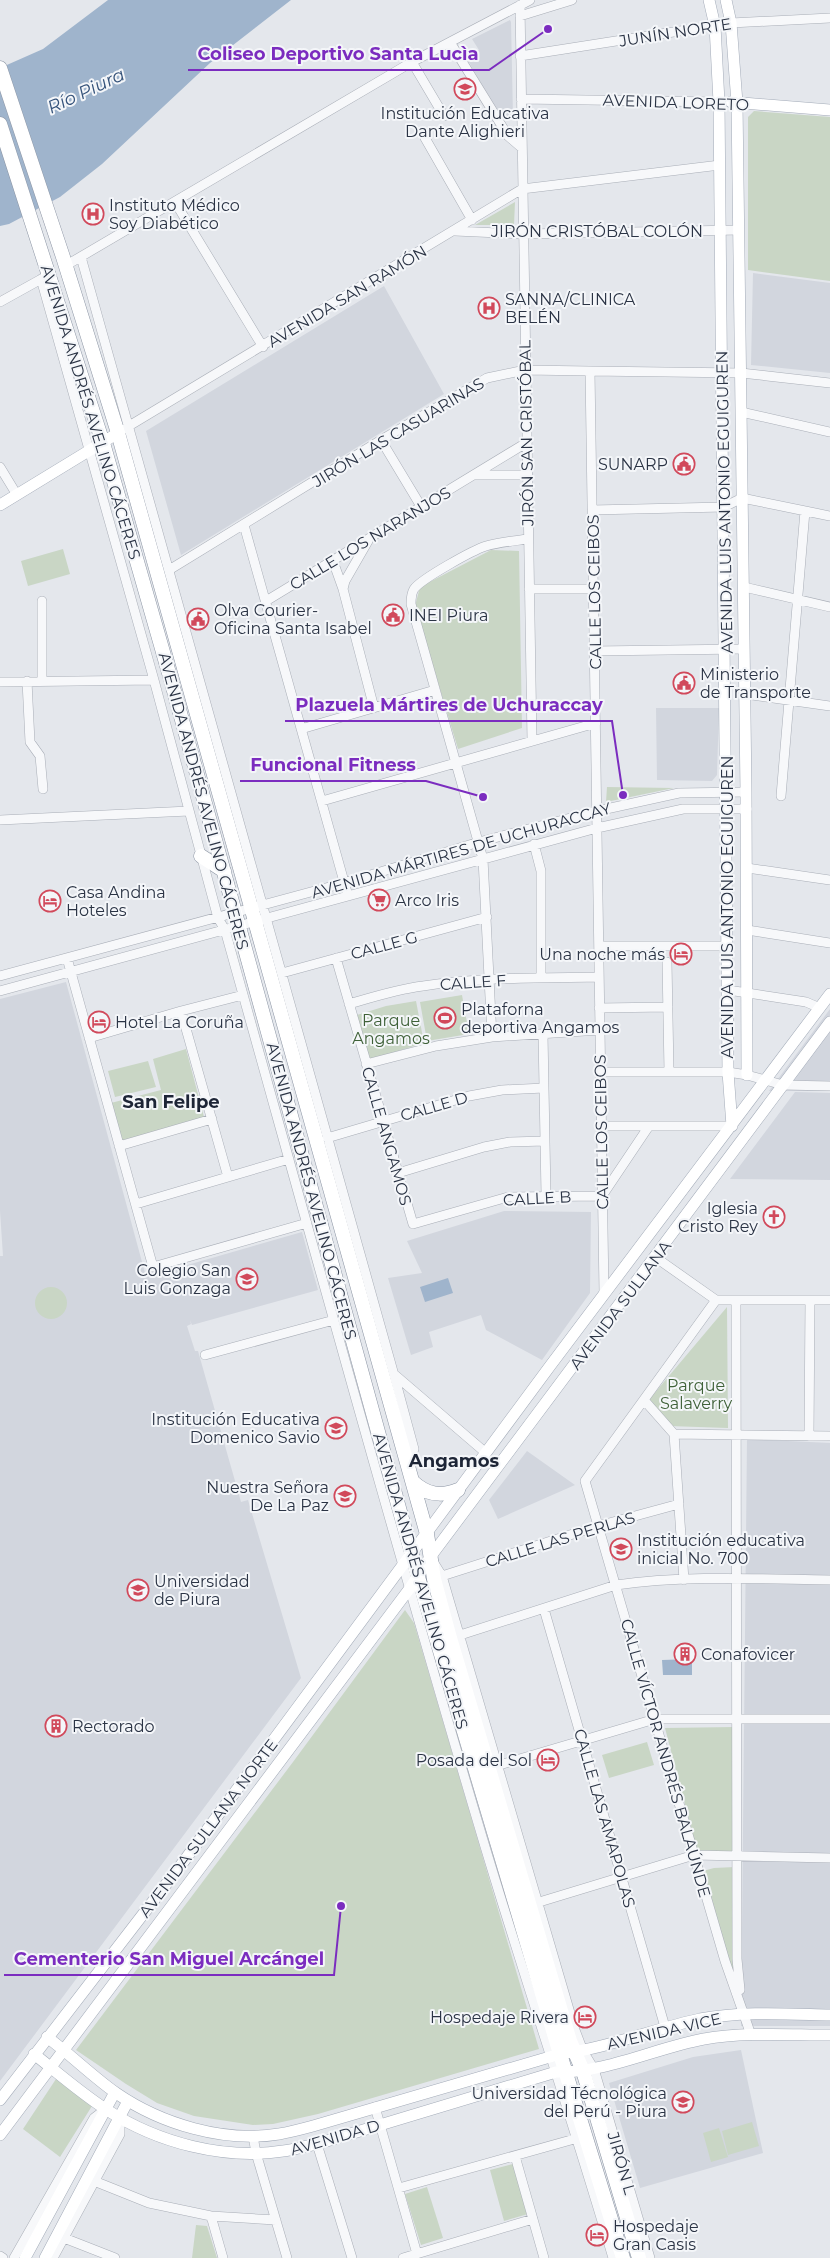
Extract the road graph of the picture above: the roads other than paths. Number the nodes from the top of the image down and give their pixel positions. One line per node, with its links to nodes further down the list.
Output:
1 (530, 0): 5 (street)
2 (572, 0): 6 (street)
3 (709, 0): 9 (main road, AVENIDA LUIS ANTONIO EGUIGUREN)
4 (726, 0): 8 (main road, AVENIDA LUIS ANTONIO EGUIGUREN)
5 (520, 5): 6 (street, JIRÓN SAN CRISTÓBAL); 10 (street)
6 (520, 16): 11 (street, JIRÓN SAN CRISTÓBAL)
7 (830, 18): 8 (street, JUNÍN NORTE)
8 (731, 23): 9 (street, JUNÍN NORTE); 16 (main road, AVENIDA LUIS ANTONIO EGUIGUREN)
9 (715, 26): 11 (street, JUNÍN NORTE); 15 (main road, AVENIDA LUIS ANTONIO EGUIGUREN)
10 (450, 42): 12 (street); 21 (street)
11 (520, 56): 14 (street, JIRÓN SAN CRISTÓBAL)
12 (412, 62): 18 (street); 24 (street)
13 (0, 68): 31 (highway, AVENIDA ANDRÉS AVELINO CÁCERES)
14 (521, 98): 15 (street, AVENIDA LORETO); 21 (street, JIRÓN SAN CRISTÓBAL)
15 (719, 102): 16 (main road, AVENIDA LORETO); 22 (main road, AVENIDA LUIS ANTONIO EGUIGUREN)
16 (737, 103): 17 (main road, AVENIDA LORETO); 28 (main road, AVENIDA LUIS ANTONIO EGUIGUREN)
17 (830, 110)
18 (444, 116)
19 (0, 124): 32 (highway, AVENIDA ANDRÉS AVELINO CÁCERES)
20 (425, 138): 25 (street)
21 (522, 148): 23 (street, JIRÓN SAN CRISTÓBAL)
22 (720, 165): 23 (street, AVENIDA SAN RAMÓN); 27 (main road, AVENIDA LUIS ANTONIO EGUIGUREN)
23 (522, 189): 25 (street, AVENIDA SAN RAMÓN); 29 (street, JIRÓN SAN CRISTÓBAL)
24 (175, 202): 30 (street); 34 (street)
25 (472, 220): 26 (street, AVENIDA SAN RAMÓN)
26 (455, 230): 29 (street, JIRÓN CRISTÓBAL COLÓN); 34 (street, AVENIDA SAN RAMÓN)
27 (721, 230): 28 (street, JIRÓN CRISTÓBAL COLÓN); 29 (street, JIRÓN CRISTÓBAL COLÓN); 37 (main road, AVENIDA LUIS ANTONIO EGUIGUREN)
28 (739, 230): 38 (main road, AVENIDA LUIS ANTONIO EGUIGUREN)
29 (523, 234): 35 (street, JIRÓN SAN CRISTÓBAL)
30 (81, 257): 31 (street); 41 (street, AVENIDA ANDRÉS AVELINO CÁCERES)
31 (66, 266): 41 (highway, AVENIDA ANDRÉS AVELINO CÁCERES)
32 (45, 277): 33 (street); 44 (highway, AVENIDA ANDRÉS AVELINO CÁCERES); 46 (street, AVENIDA ANDRÉS AVELINO CÁCERES)
33 (0, 302)
34 (263, 347): 41 (street, AVENIDA SAN RAMÓN)
35 (525, 370): 36 (street, JIRÓN LAS CASUARINAS); 43 (street, JIRÓN LAS CASUARINAS); 45 (street, JIRÓN SAN CRISTÓBAL)
36 (590, 371): 37 (street, JIRÓN LAS CASUARINAS); 55 (street, CALLE LOS CEIBOS)
37 (722, 372): 38 (street, JIRÓN LAS CASUARINAS); 53 (main road, AVENIDA LUIS ANTONIO EGUIGUREN)
38 (741, 373): 39 (street, JIRÓN LAS CASUARINAS); 40 (main road, AVENIDA LUIS ANTONIO EGUIGUREN)
39 (830, 382)
40 (741, 412): 42 (street); 51 (main road, AVENIDA LUIS ANTONIO EGUIGUREN)
41 (123, 430): 44 (main road, AVENIDA SAN RAMÓN); 62 (street, AVENIDA ANDRÉS AVELINO CÁCERES); 107 (highway, AVENIDA ANDRÉS AVELINO CÁCERES)
42 (830, 432)
43 (381, 440): 54 (street); 58 (street, JIRÓN LAS CASUARINAS)
44 (103, 443): 46 (main road, AVENIDA SAN RAMÓN); 103 (highway, AVENIDA ANDRÉS AVELINO CÁCERES)
45 (526, 443): 48 (street, CALLE LOS NARANJOS); 49 (street, JIRÓN SAN CRISTÓBAL)
46 (89, 451): 50 (main road, AVENIDA SAN RAMÓN); 74 (street, AVENIDA ANDRÉS AVELINO CÁCERES)
47 (0, 467): 50 (street)
48 (474, 475): 49 (street); 54 (street, CALLE LOS NARANJOS)
49 (527, 475): 59 (street, JIRÓN SAN CRISTÓBAL)
50 (17, 495): 52 (main road, AVENIDA SAN RAMÓN)
51 (742, 498): 53 (street); 56 (street); 63 (main road, AVENIDA LUIS ANTONIO EGUIGUREN)
52 (0, 505)
53 (724, 507): 55 (street); 71 (main road, AVENIDA LUIS ANTONIO EGUIGUREN)
54 (422, 508): 60 (street, CALLE LOS NARANJOS)
55 (592, 510): 66 (street, CALLE LOS CEIBOS)
56 (806, 511): 57 (street); 67 (street)
57 (830, 516)
58 (244, 524): 62 (street, JIRÓN LAS CASUARINAS); 69 (street)
59 (528, 539): 65 (street, JIRÓN SAN CRISTÓBAL); 78 (street)
60 (368, 540): 61 (street, CALLE LOS NARANJOS); 64 (street)
61 (333, 561): 64 (street); 69 (street, CALLE LOS NARANJOS)
62 (169, 570): 107 (street, AVENIDA ANDRÉS AVELINO CÁCERES)
63 (744, 587): 67 (street); 72 (main road, AVENIDA LUIS ANTONIO EGUIGUREN)
64 (344, 589): 82 (street)
65 (529, 589): 66 (street); 85 (street, JIRÓN SAN CRISTÓBAL)
66 (594, 590): 73 (street, CALLE LOS CEIBOS)
67 (798, 599): 70 (street); 80 (street)
68 (42, 601): 76 (street)
69 (266, 601): 84 (street)
70 (830, 607)
71 (725, 649): 72 (street); 73 (street); 88 (main road, AVENIDA LUIS ANTONIO EGUIGUREN)
72 (744, 649): 79 (main road, AVENIDA LUIS ANTONIO EGUIGUREN)
73 (594, 651): 83 (street, CALLE LOS CEIBOS)
74 (154, 680): 76 (street); 94 (street, AVENIDA ANDRÉS AVELINO CÁCERES)
75 (27, 681): 76 (street); 77 (street); 87 (street)
76 (42, 681)
77 (0, 682)
78 (435, 690): 82 (street); 86 (street)
79 (745, 694): 80 (street); 89 (main road, AVENIDA LUIS ANTONIO EGUIGUREN)
80 (789, 700): 81 (street); 90 (street)
81 (830, 706)
82 (374, 708): 84 (street)
83 (596, 723): 85 (street); 95 (street, CALLE LOS CEIBOS)
84 (301, 729): 91 (street)
85 (532, 741): 86 (street)
86 (456, 763): 91 (street); 98 (street)
87 (43, 789)
88 (727, 791): 89 (street, AVENIDA MÁRTIRES DE UCHURACCAY); 92 (main road, AVENIDA LUIS ANTONIO EGUIGUREN); 95 (street, AVENIDA MÁRTIRES DE UCHURACCAY)
89 (746, 792): 93 (main road, AVENIDA LUIS ANTONIO EGUIGUREN)
90 (781, 796)
91 (322, 801): 105 (street)
92 (727, 808): 93 (street, AVENIDA MÁRTIRES DE UCHURACCAY); 97 (street, AVENIDA MÁRTIRES DE UCHURACCAY); 116 (main road, AVENIDA LUIS ANTONIO EGUIGUREN)
93 (746, 809): 102 (main road, AVENIDA LUIS ANTONIO EGUIGUREN)
94 (189, 811): 96 (street); 100 (street, AVENIDA ANDRÉS AVELINO CÁCERES)
95 (597, 811): 97 (street, CALLE LOS CEIBOS); 98 (street, AVENIDA MÁRTIRES DE UCHURACCAY)
96 (0, 820)
97 (597, 828): 99 (street, AVENIDA MÁRTIRES DE UCHURACCAY); 115 (street, CALLE LOS CEIBOS)
98 (479, 842): 101 (street); 105 (street, AVENIDA MÁRTIRES DE UCHURACCAY)
99 (534, 844): 101 (street, AVENIDA MÁRTIRES DE UCHURACCAY); 124 (street)
100 (201, 856): 103 (highway); 110 (street, AVENIDA ANDRÉS AVELINO CÁCERES)
101 (484, 859): 106 (street, AVENIDA MÁRTIRES DE UCHURACCAY); 109 (street)
102 (747, 868): 104 (street); 113 (main road, AVENIDA LUIS ANTONIO EGUIGUREN)
103 (224, 871): 108 (highway, AVENIDA ANDRÉS AVELINO CÁCERES)
104 (830, 880)
105 (344, 883): 106 (street); 107 (street, AVENIDA MÁRTIRES DE UCHURACCAY)
106 (348, 896): 111 (street, AVENIDA MÁRTIRES DE UCHURACCAY)
107 (258, 907): 108 (street, AVENIDA MÁRTIRES DE UCHURACCAY); 111 (highway, AVENIDA ANDRÉS AVELINO CÁCERES)
108 (236, 913): 110 (street, AVENIDA MÁRTIRES DE UCHURACCAY); 112 (highway, AVENIDA ANDRÉS AVELINO CÁCERES)
109 (487, 917): 118 (street, CALLE G); 125 (street)
110 (218, 918): 112 (street, AVENIDA ANDRÉS AVELINO CÁCERES); 117 (street, AVENIDA MÁRTIRES DE UCHURACCAY)
111 (261, 920): 112 (street, AVENIDA MÁRTIRES DE UCHURACCAY); 121 (street, AVENIDA ANDRÉS AVELINO CÁCERES); 182 (highway, AVENIDA ANDRÉS AVELINO CÁCERES)
112 (232, 929): 120 (street, AVENIDA MÁRTIRES DE UCHURACCAY); 130 (street, AVENIDA ANDRÉS AVELINO CÁCERES); 190 (highway, AVENIDA ANDRÉS AVELINO CÁCERES)
113 (747, 930): 114 (street); 128 (main road, AVENIDA LUIS ANTONIO EGUIGUREN)
114 (830, 943)
115 (599, 946): 116 (street); 123 (street, CALLE LOS CEIBOS)
116 (728, 946): 126 (main road, AVENIDA LUIS ANTONIO EGUIGUREN)
117 (67, 958): 120 (street); 122 (street, AVENIDA MÁRTIRES DE UCHURACCAY)
118 (336, 958): 121 (street, CALLE G); 131 (street, CALLE ANGAMOS)
119 (667, 962): 132 (street)
120 (71, 972): 127 (street, AVENIDA MÁRTIRES DE UCHURACCAY); 140 (street)
121 (282, 973): 155 (street, AVENIDA ANDRÉS AVELINO CÁCERES)
122 (0, 976)
123 (599, 977): 124 (street, CALLE F); 133 (street, CALLE LOS CEIBOS)
124 (541, 978): 125 (street, CALLE F)
125 (490, 980): 131 (street, CALLE F); 139 (street)
126 (728, 990): 128 (street); 144 (main road, AVENIDA LUIS ANTONIO EGUIGUREN)
127 (0, 991)
128 (747, 992): 134 (street); 145 (main road, AVENIDA LUIS ANTONIO EGUIGUREN)
129 (830, 994): 134 (main road, AVENIDA SULLANA)
130 (244, 996): 135 (street); 158 (street, AVENIDA ANDRÉS AVELINO CÁCERES)
131 (349, 1004): 141 (street, CALLE ANGAMOS)
132 (668, 1007): 133 (street); 143 (street)
133 (600, 1008): 137 (street, CALLE LOS CEIBOS)
134 (820, 1008): 146 (main road, AVENIDA SULLANA)
135 (181, 1011): 140 (street); 150 (street)
136 (830, 1022): 147 (main road, AVENIDA SULLANA)
137 (600, 1030): 138 (street); 142 (street, CALLE LOS CEIBOS)
138 (543, 1034): 139 (street); 149 (street)
139 (492, 1036): 141 (street)
140 (89, 1038): 157 (street)
141 (366, 1064): 151 (street, CALLE ANGAMOS)
142 (600, 1072): 143 (street); 152 (street, CALLE LOS CEIBOS)
143 (669, 1072): 144 (street)
144 (728, 1072): 145 (street); 154 (main road, AVENIDA LUIS ANTONIO EGUIGUREN)
145 (747, 1075): 146 (street)
146 (767, 1079): 147 (street); 154 (main road, AVENIDA SULLANA)
147 (783, 1085): 148 (street); 166 (main road, AVENIDA SULLANA)
148 (830, 1086)
149 (544, 1088): 151 (street, CALLE D); 156 (street)
150 (212, 1119): 157 (street); 160 (street)
151 (383, 1121): 155 (street, CALLE D); 159 (street, CALLE ANGAMOS)
152 (601, 1126): 153 (street); 162 (street, CALLE LOS CEIBOS)
153 (649, 1126): 154 (street); 162 (street)
154 (732, 1126): 167 (main road, AVENIDA SULLANA)
155 (327, 1138): 175 (street, AVENIDA ANDRÉS AVELINO CÁCERES)
156 (545, 1141): 159 (street); 161 (street)
157 (119, 1146): 163 (street)
158 (289, 1159): 160 (street); 164 (street, AVENIDA ANDRÉS AVELINO CÁCERES)
159 (398, 1173): 165 (street, CALLE ANGAMOS)
160 (228, 1177): 163 (street)
161 (546, 1195): 162 (street, CALLE B); 165 (street, CALLE B)
162 (602, 1196): 167 (street, CALLE LOS CEIBOS)
163 (136, 1204): 164 (street)
164 (307, 1223): 173 (street, AVENIDA ANDRÉS AVELINO CÁCERES)
165 (415, 1225)
166 (655, 1257): 168 (street); 172 (main road, AVENIDA SULLANA)
167 (604, 1293): 172 (main road); 181 (main road, AVENIDA SULLANA)
168 (716, 1300): 169 (street); 176 (street)
169 (736, 1300): 170 (street); 178 (street)
170 (810, 1300): 171 (street); 179 (street)
171 (830, 1300)
172 (618, 1308): 188 (main road, AVENIDA SULLANA)
173 (334, 1320): 174 (street); 192 (street, AVENIDA ANDRÉS AVELINO CÁCERES)
174 (205, 1355)
175 (394, 1375): 181 (street); 182 (street, AVENIDA ANDRÉS AVELINO CÁCERES)
176 (644, 1400): 177 (street); 187 (street, CALLE VÍCTOR ANDRÉS BALAÚNDE)
177 (674, 1434): 178 (street); 185 (street)
178 (736, 1435): 179 (street); 194 (street)
179 (809, 1436): 180 (street)
180 (830, 1436)
181 (486, 1453): 184 (main road, AVENIDA SULLANA)
182 (408, 1465): 183 (highway, AVENIDA ANDRÉS AVELINO CÁCERES)
183 (413, 1482): 184 (highway); 189 (highway, AVENIDA ANDRÉS AVELINO CÁCERES)
184 (458, 1490): 186 (main road, AVENIDA SULLANA)
185 (679, 1504): 187 (street, CALLE LAS PERLAS); 195 (street)
186 (438, 1518): 188 (main road); 189 (main road, AVENIDA SULLANA)
187 (598, 1526): 193 (street, CALLE LAS PERLAS); 198 (street, CALLE VÍCTOR ANDRÉS BALAÚNDE)
188 (453, 1527): 191 (main road, AVENIDA SULLANA)
189 (427, 1534): 190 (main road, AVENIDA SULLANA); 191 (highway, AVENIDA ANDRÉS AVELINO CÁCERES)
190 (412, 1553): 192 (main road, AVENIDA SULLANA NORTE); 197 (highway, AVENIDA ANDRÉS AVELINO CÁCERES)
191 (431, 1556): 193 (street, AVENIDA ANDRÉS AVELINO CÁCERES); 197 (main road, AVENIDA SULLANA); 200 (highway, AVENIDA ANDRÉS AVELINO CÁCERES)
192 (403, 1566): 197 (street, AVENIDA ANDRÉS AVELINO CÁCERES); 219 (main road, AVENIDA SULLANA NORTE)
193 (442, 1576): 200 (street, AVENIDA ANDRÉS AVELINO CÁCERES)
194 (736, 1579): 195 (street); 196 (street); 202 (street)
195 (684, 1580): 198 (street)
196 (830, 1580)
197 (414, 1583): 220 (main road, AVENIDA SULLANA NORTE); 223 (highway, AVENIDA ANDRÉS AVELINO CÁCERES)
198 (616, 1585): 199 (street); 201 (street, CALLE VÍCTOR ANDRÉS BALAÚNDE)
199 (544, 1608): 200 (street); 204 (street, CALLE LAS AMAPOLAS)
200 (455, 1637): 205 (street, AVENIDA ANDRÉS AVELINO CÁCERES); 221 (highway, AVENIDA ANDRÉS AVELINO CÁCERES)
201 (655, 1719): 202 (street); 204 (street); 206 (street, CALLE VÍCTOR ANDRÉS BALAÚNDE)
202 (736, 1719): 203 (street); 207 (street)
203 (830, 1720)
204 (582, 1741): 205 (street); 209 (street, CALLE LAS AMAPOLAS)
205 (496, 1766): 210 (street, AVENIDA ANDRÉS AVELINO CÁCERES)
206 (694, 1855): 207 (street); 209 (street); 212 (street, CALLE VÍCTOR ANDRÉS BALAÚNDE)
207 (737, 1856): 208 (street); 211 (street)
208 (830, 1858)
209 (622, 1877): 210 (street); 216 (street, CALLE LAS AMAPOLAS)
210 (536, 1903): 221 (street, AVENIDA ANDRÉS AVELINO CÁCERES)
211 (737, 1959): 212 (street); 213 (street)
212 (725, 1961): 213 (street, CALLE VÍCTOR ANDRÉS BALAÚNDE)
213 (740, 2001): 214 (street, CALLE VÍCTOR ANDRÉS BALAÚNDE)
214 (744, 2014): 215 (main road, AVENIDA VICE); 216 (main road, AVENIDA VICE); 217 (street, CALLE VÍCTOR ANDRÉS BALAÚNDE)
215 (830, 2015)
216 (665, 2027): 221 (main road, AVENIDA VICE)
217 (750, 2035): 218 (main road, AVENIDA VICE); 225 (main road, AVENIDA VICE)
218 (830, 2035)
219 (48, 2037): 220 (main road, AVENIDA D); 222 (main road, AVENIDA SULLANA NORTE)
220 (64, 2049): 224 (main road, AVENIDA SULLANA NORTE); 227 (main road, AVENIDA D)
221 (579, 2052): 223 (main road, AVENIDA VICE); 225 (highway, AVENIDA ANDRÉS AVELINO CÁCERES)
222 (34, 2054): 224 (main road, AVENIDA D); 228 (main road, AVENIDA SULLANA NORTE)
223 (555, 2056): 226 (highway, AVENIDA ANDRÉS AVELINO CÁCERES); 230 (main road, AVENIDA D)
224 (50, 2066): 231 (main road, AVENIDA D); 234 (main road, AVENIDA SULLANA NORTE)
225 (588, 2070): 226 (main road, AVENIDA VICE); 247 (highway, AVENIDA ANDRÉS AVELINO CÁCERES)
226 (561, 2072): 233 (main road, AVENIDA D); 236 (street); 260 (highway, AVENIDA ANDRÉS AVELINO CÁCERES)
227 (115, 2092): 229 (main road, AVENIDA D); 231 (main road)
228 (0, 2100)
229 (128, 2101): 232 (main road); 235 (main road, AVENIDA D)
230 (375, 2107): 233 (street); 235 (main road, AVENIDA D)
231 (106, 2109): 232 (main road, AVENIDA D); 250 (street); 251 (main road)
232 (120, 2118): 238 (main road, AVENIDA D); 240 (street); 252 (main road)
233 (380, 2124): 237 (main road, AVENIDA D); 241 (street)
234 (0, 2135)
235 (253, 2136): 238 (street)
236 (578, 2138): 239 (street); 260 (street)
237 (317, 2144): 238 (main road, AVENIDA D); 257 (street)
238 (256, 2153): 244 (street)
239 (515, 2156): 241 (street); 243 (street)
240 (94, 2181): 242 (street); 245 (street)
241 (399, 2188): 246 (street)
242 (211, 2216): 244 (street); 255 (street)
243 (533, 2219): 246 (street); 259 (street)
244 (276, 2220): 256 (street)
245 (64, 2238): 253 (street); 254 (street)
246 (418, 2254): 258 (street)
247 (643, 2254): 260 (street)
248 (0, 2256): 249 (street)
249 (3, 2258)
250 (14, 2258)
251 (25, 2258)
252 (45, 2258)
253 (53, 2258)
254 (115, 2258)
255 (223, 2258)
256 (288, 2258)
257 (352, 2258)
258 (403, 2258)
259 (544, 2258)
260 (620, 2258)

